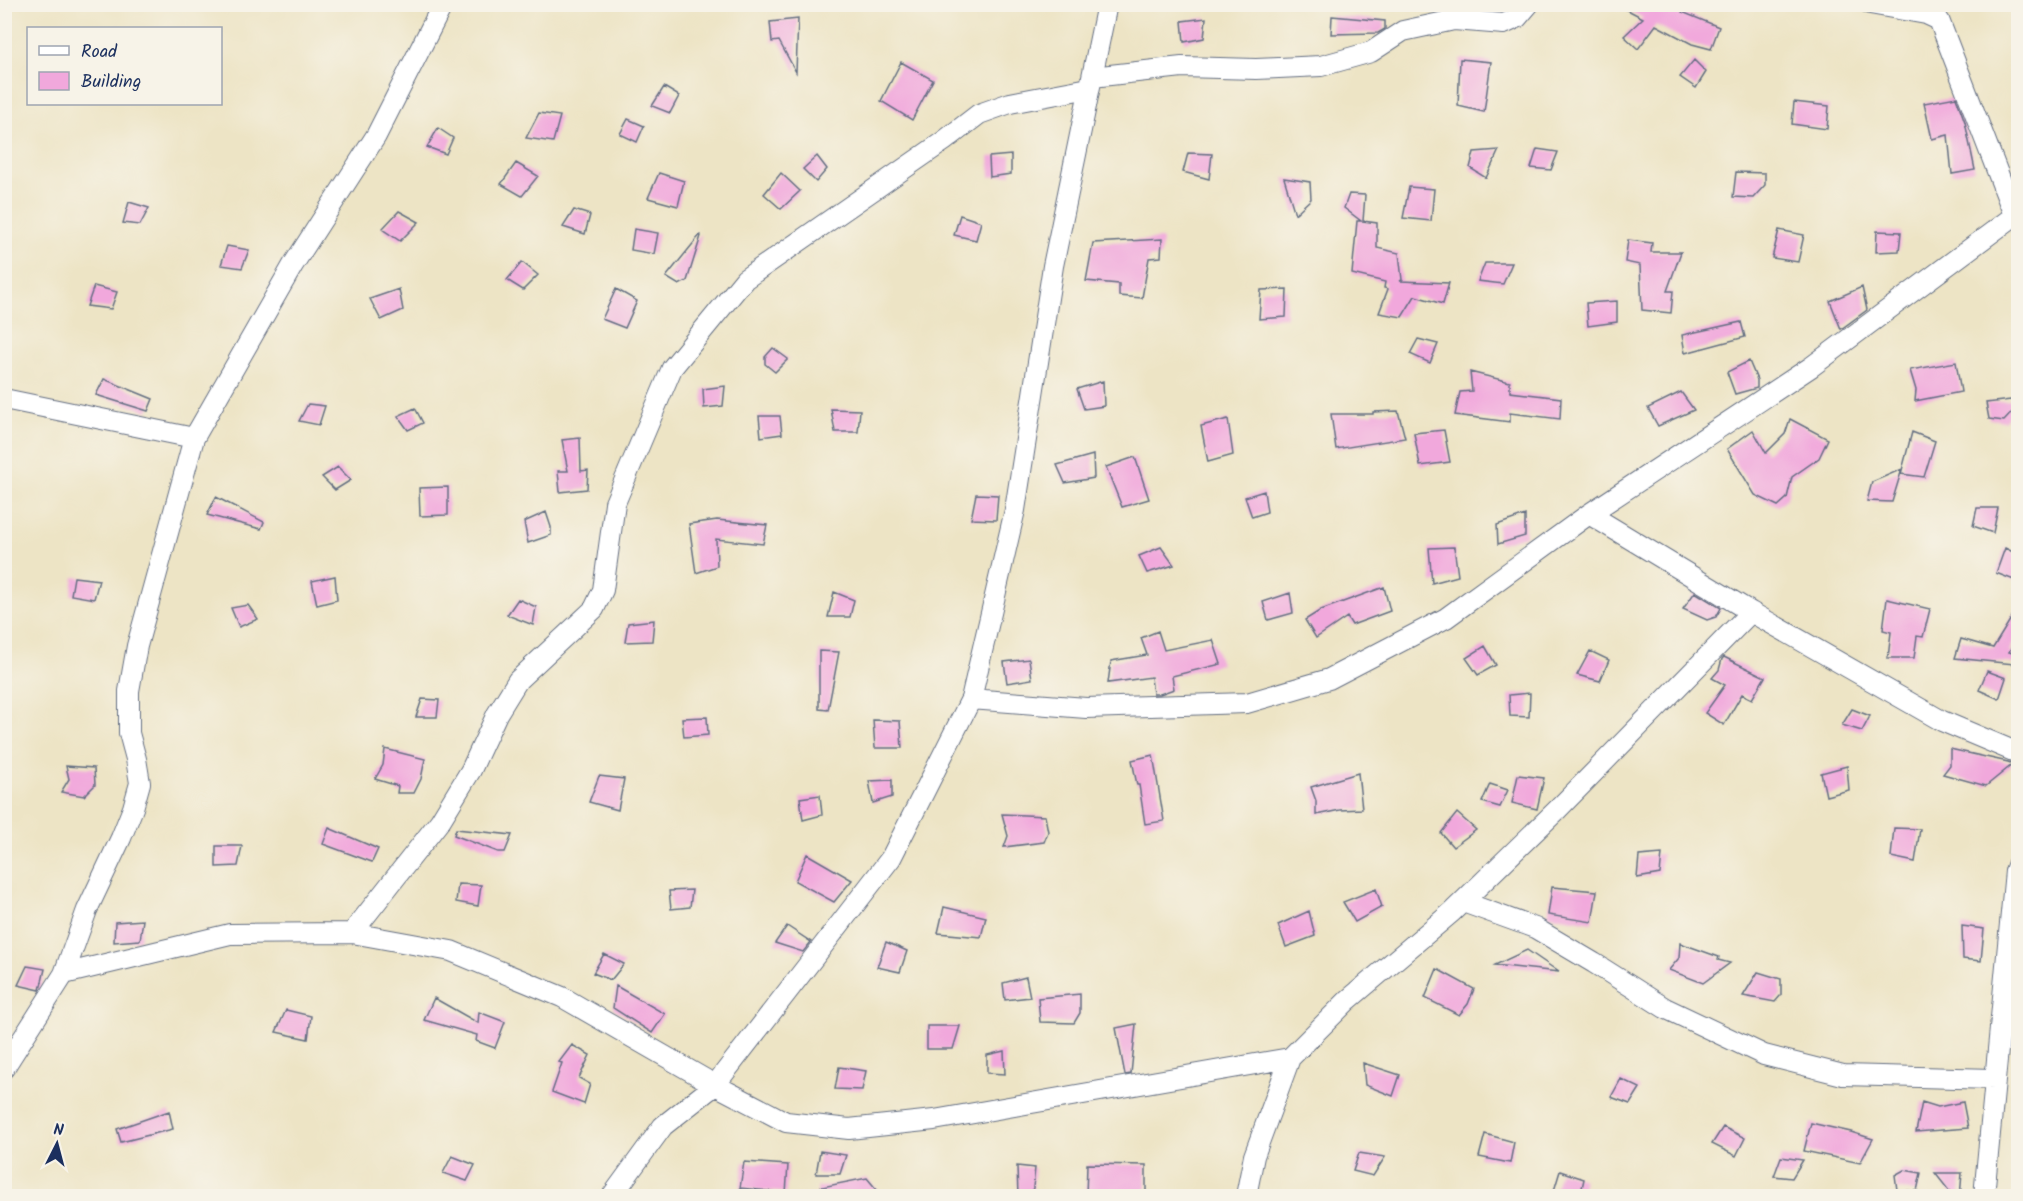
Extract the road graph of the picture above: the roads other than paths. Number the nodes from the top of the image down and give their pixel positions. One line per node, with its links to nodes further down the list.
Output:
1 (443, 4): 8 (street)
2 (1107, 4): 5 (street)
3 (1529, 4): 5 (street)
4 (1870, 4): 6 (street)
5 (1090, 82): 11 (street); 15 (street)
6 (2017, 214): 9 (street)
7 (4, 399): 8 (street)
8 (194, 438): 16 (street)
9 (1589, 514): 10 (street); 11 (street)
10 (1751, 612): 12 (street); 14 (street)
11 (971, 699): 20 (street)
12 (2019, 753)
13 (2019, 863): 19 (street)
14 (1463, 902): 17 (street); 19 (street)
15 (352, 933): 16 (street); 20 (street)
16 (64, 974): 18 (street)
17 (1290, 1058): 20 (street); 22 (street)
18 (4, 1068)
19 (1994, 1079): 23 (street)
20 (715, 1085): 21 (street)
21 (612, 1197)
22 (1246, 1197)
23 (1984, 1197)

